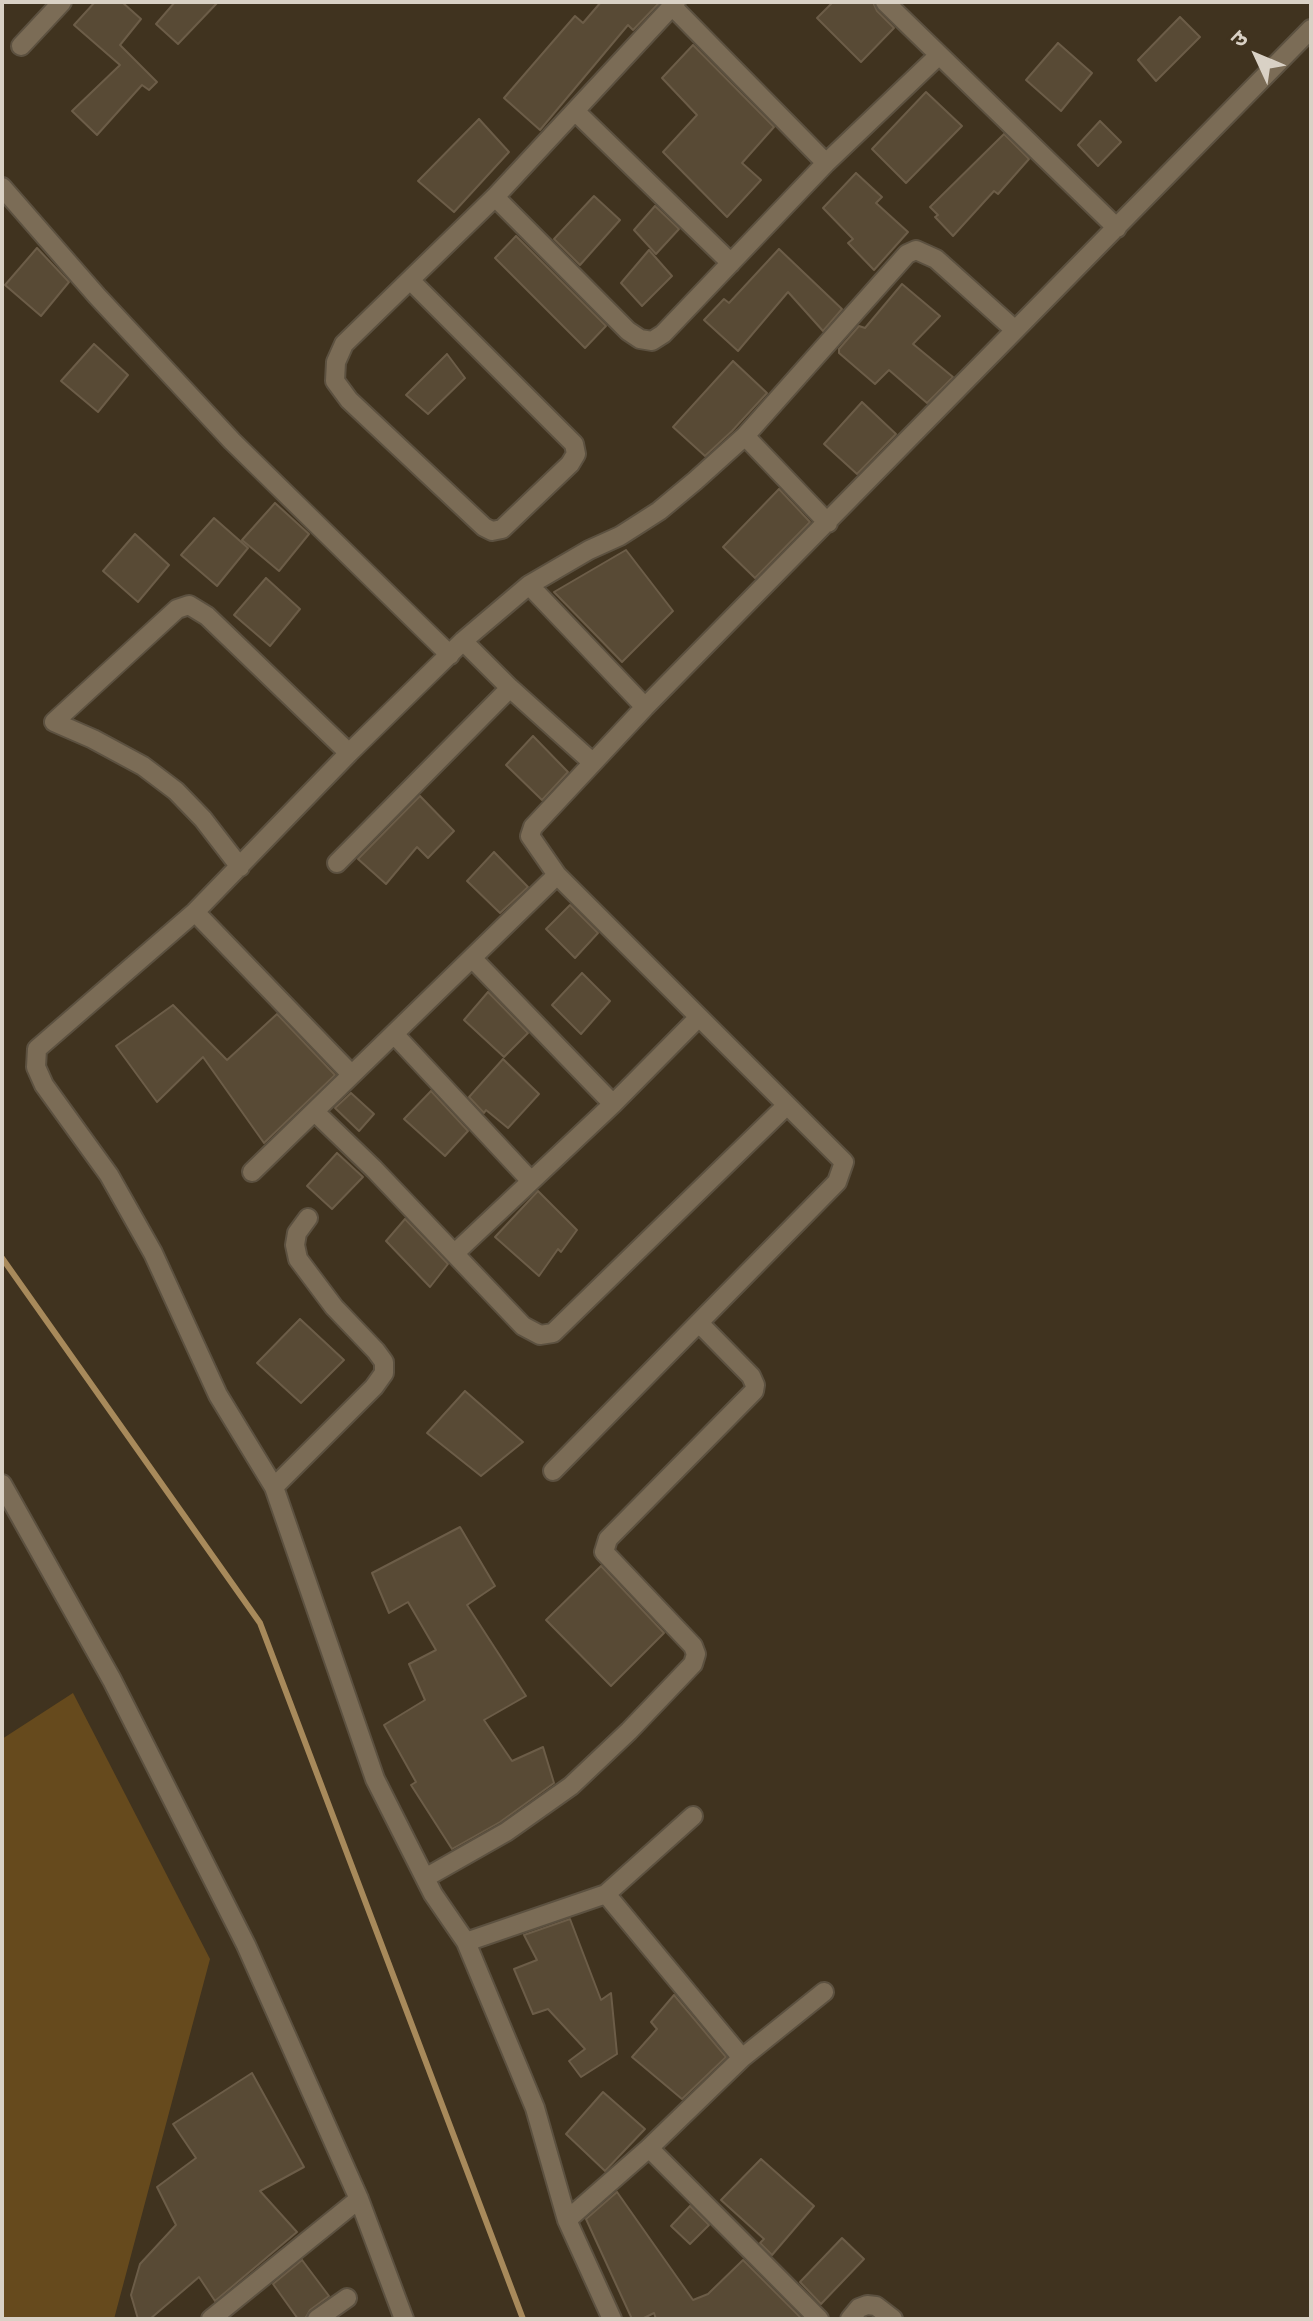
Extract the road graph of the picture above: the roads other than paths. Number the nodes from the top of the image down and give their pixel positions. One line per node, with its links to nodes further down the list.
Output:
1 (62, 2): 5 (street)
2 (885, 2): 6 (street)
3 (674, 4): 7 (street); 8 (street)
4 (1311, 29): 11 (street)
5 (21, 46)
6 (938, 56): 8 (street); 11 (street)
7 (576, 112): 10 (street); 12 (street)
8 (826, 163): 12 (street)
9 (2, 187): 19 (street)
10 (495, 197): 12 (street); 13 (street)
11 (1117, 228): 14 (street)
12 (731, 263)
13 (410, 280): 13 (street)
14 (1015, 330): 15 (street); 16 (street)
15 (745, 436): 16 (street); 17 (street)
16 (828, 523): 21 (street)
17 (529, 585): 18 (street); 21 (street)
18 (463, 641): 19 (street); 20 (street)
19 (450, 655): 22 (street)
20 (510, 688): 23 (street); 24 (street)
21 (645, 707): 23 (street)
22 (349, 753): 25 (street); 25 (street)
23 (592, 762): 26 (street)
24 (337, 863)
25 (240, 867): 27 (street)
26 (557, 875): 28 (street); 29 (street)
27 (195, 912): 31 (street); 42 (street)
28 (472, 958): 30 (street); 32 (street)
29 (698, 1018): 32 (street); 33 (street)
30 (394, 1034): 31 (street); 36 (street)
31 (351, 1074): 34 (street)
32 (613, 1104): 36 (street)
33 (786, 1106): 38 (street); 39 (street)
34 (315, 1112): 35 (street); 38 (street)
35 (252, 1172)
36 (531, 1181): 38 (street)
37 (308, 1218): 42 (street)
38 (455, 1253)
39 (699, 1323): 40 (street); 44 (street)
40 (553, 1471)
41 (2, 1484): 50 (street)
42 (274, 1487): 44 (street)
43 (693, 1816): 45 (street)
44 (425, 1878): 46 (street)
45 (606, 1894): 46 (street); 48 (street)
46 (466, 1942): 51 (street)
47 (824, 1992): 48 (street)
48 (742, 2058): 49 (street)
49 (649, 2148): 51 (street); 57 (street)
50 (359, 2199): 53 (street); 55 (street)
51 (567, 2220): 56 (street)
52 (347, 2298): 54 (street)
53 (211, 2319)
54 (317, 2319)
55 (404, 2319)
56 (612, 2319)
57 (819, 2319)
58 (850, 2319): 59 (street)
59 (893, 2319)

